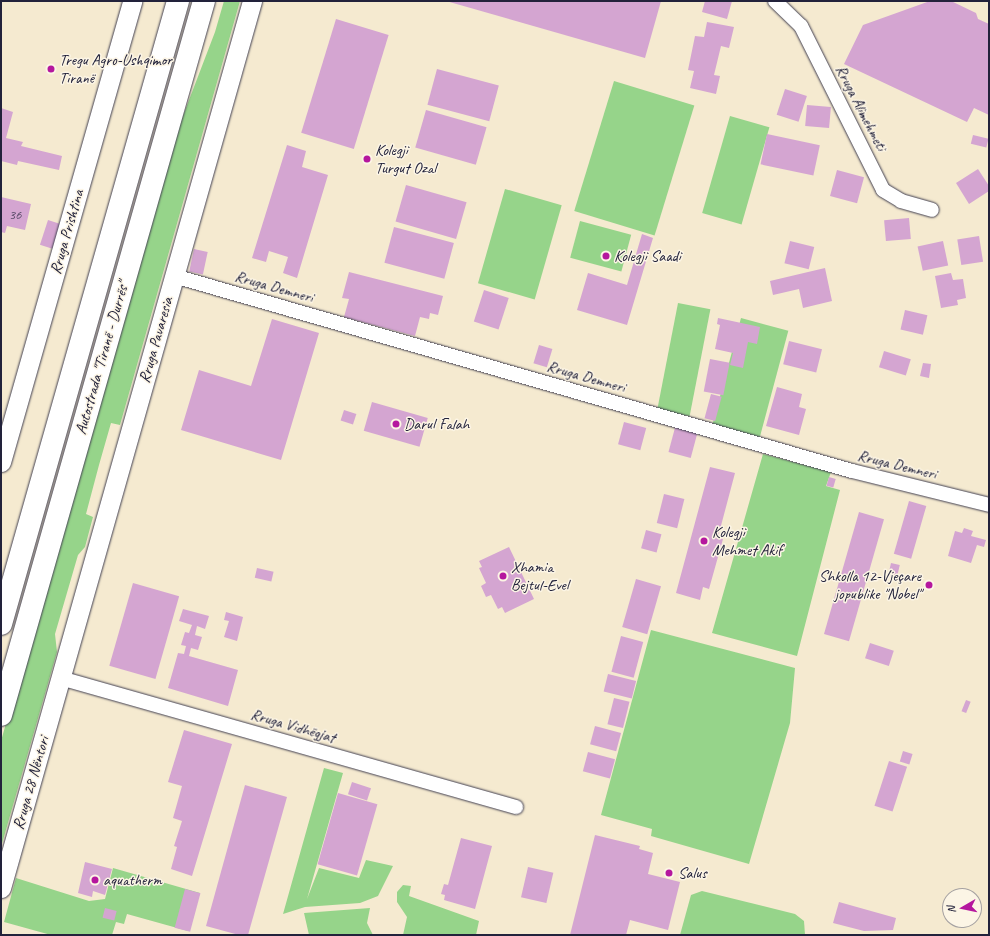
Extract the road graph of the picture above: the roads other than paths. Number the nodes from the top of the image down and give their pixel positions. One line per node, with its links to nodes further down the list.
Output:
1 (132, 1): 8 (main road, Rruga Prishtina)
2 (178, 1): 10 (highway, Autostrada "Tiranë - Durrës")
3 (204, 1): 12 (highway, Autostrada "Tiranë - Durrës")
4 (252, 1): 7 (main road, Rruga Pavaresia)
5 (775, 1): 6 (street, Rruga Alimehmeti)
6 (932, 210)
7 (174, 276): 9 (street, Rruga Demneri); 11 (main road, Rruga Pavaresia)
8 (1, 462)
9 (989, 505)
10 (1, 624)
11 (60, 678): 13 (street, Rruga Vidhëgjat); 14 (main road, Rruga 28 Nëntori)
12 (1, 715)
13 (516, 807)
14 (1, 888)

